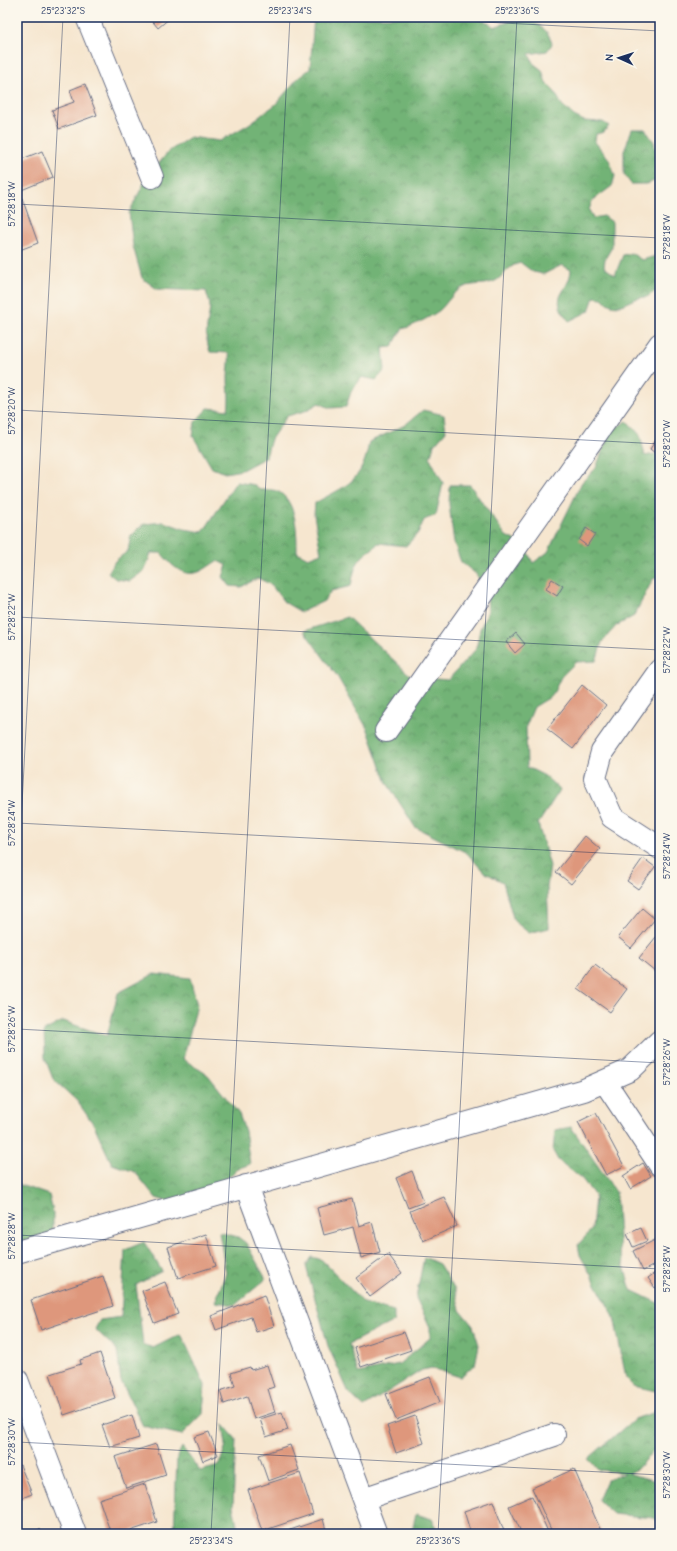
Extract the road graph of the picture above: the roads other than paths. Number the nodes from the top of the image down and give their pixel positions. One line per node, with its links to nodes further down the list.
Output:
1 (87, 17): 2 (street)
2 (152, 177)
3 (660, 344): 5 (street)
4 (660, 670): 6 (street)
5 (386, 731)
6 (660, 848)
7 (660, 1041): 8 (street)
8 (605, 1082): 9 (street); 10 (street)
9 (660, 1165)
10 (246, 1186): 11 (street); 14 (street)
11 (17, 1252)
12 (17, 1380): 15 (street)
13 (554, 1435): 14 (street)
14 (363, 1500): 16 (street)
15 (75, 1534)
16 (376, 1534)

